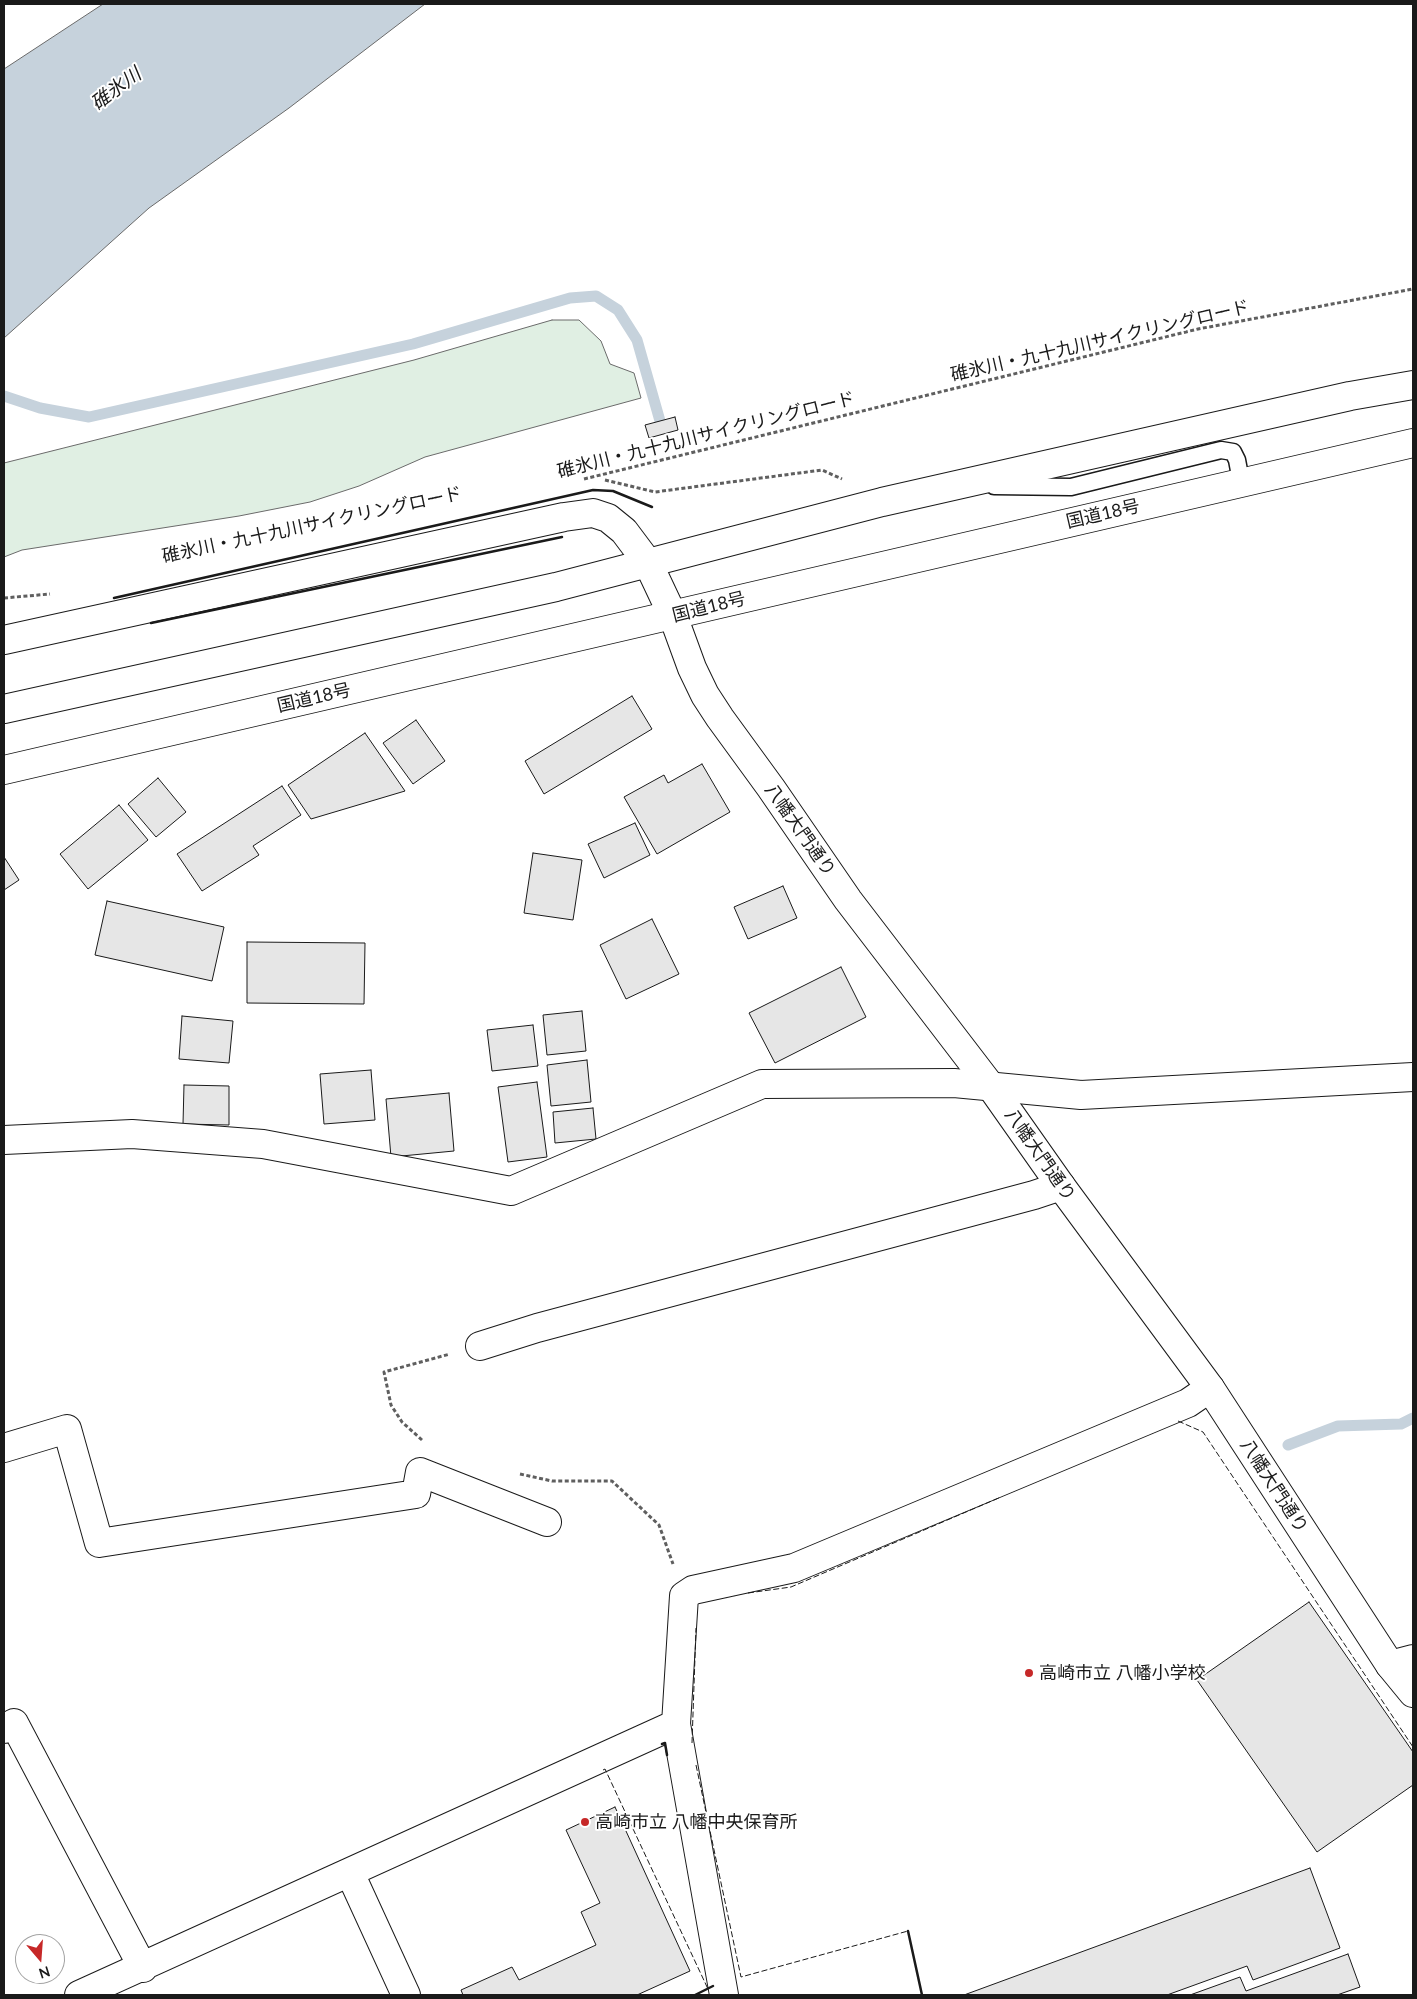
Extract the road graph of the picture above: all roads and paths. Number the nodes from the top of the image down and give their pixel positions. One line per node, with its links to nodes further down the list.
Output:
1 (1413, 289): 4 (path, 碓氷川・九十九川サイクリングロード)
2 (1413, 385): 8 (main road)
3 (1413, 443): 7 (main road, 国道18号)
4 (592, 477): 5 (path, 碓氷川・九十九川サイクリングロード); 6 (path)
5 (583, 479)
6 (847, 481)
7 (1241, 482): 8 (lane); 12 (main road, 国道18号)
8 (954, 485): 9 (main road)
9 (648, 563): 12 (main road, 八幡大門通り); 13 (main road, 八幡大門通り); 14 (main road)
10 (56, 594): 11 (path)
11 (4, 598)
12 (673, 616): 15 (main road, 国道18号); 17 (main road, 八幡大門通り)
13 (4, 640)
14 (4, 709)
15 (4, 770)
16 (1413, 1077): 17 (main road)
17 (992, 1088): 18 (main road); 19 (main road, 八幡大門通り)
18 (4, 1140)
19 (1061, 1186): 20 (main road); 21 (main road, 八幡大門通り)
20 (480, 1346): 23 (path)
21 (1210, 1388): 26 (main road); 27 (main road, 八幡大門通り)
22 (4, 1448): 23 (main road)
23 (420, 1472): 25 (main road)
24 (517, 1473): 26 (path)
25 (547, 1522)
26 (684, 1596): 29 (main road)
27 (1402, 1662): 28 (main road, 八幡大門通り)
28 (1413, 1693)
29 (676, 1724): 31 (main road); 35 (main road)
30 (4, 1729): 32 (main road)
31 (350, 1873): 32 (main road); 34 (main road)
32 (143, 1968): 33 (main road)
33 (79, 1995)
34 (406, 1995)
35 (724, 1995)

